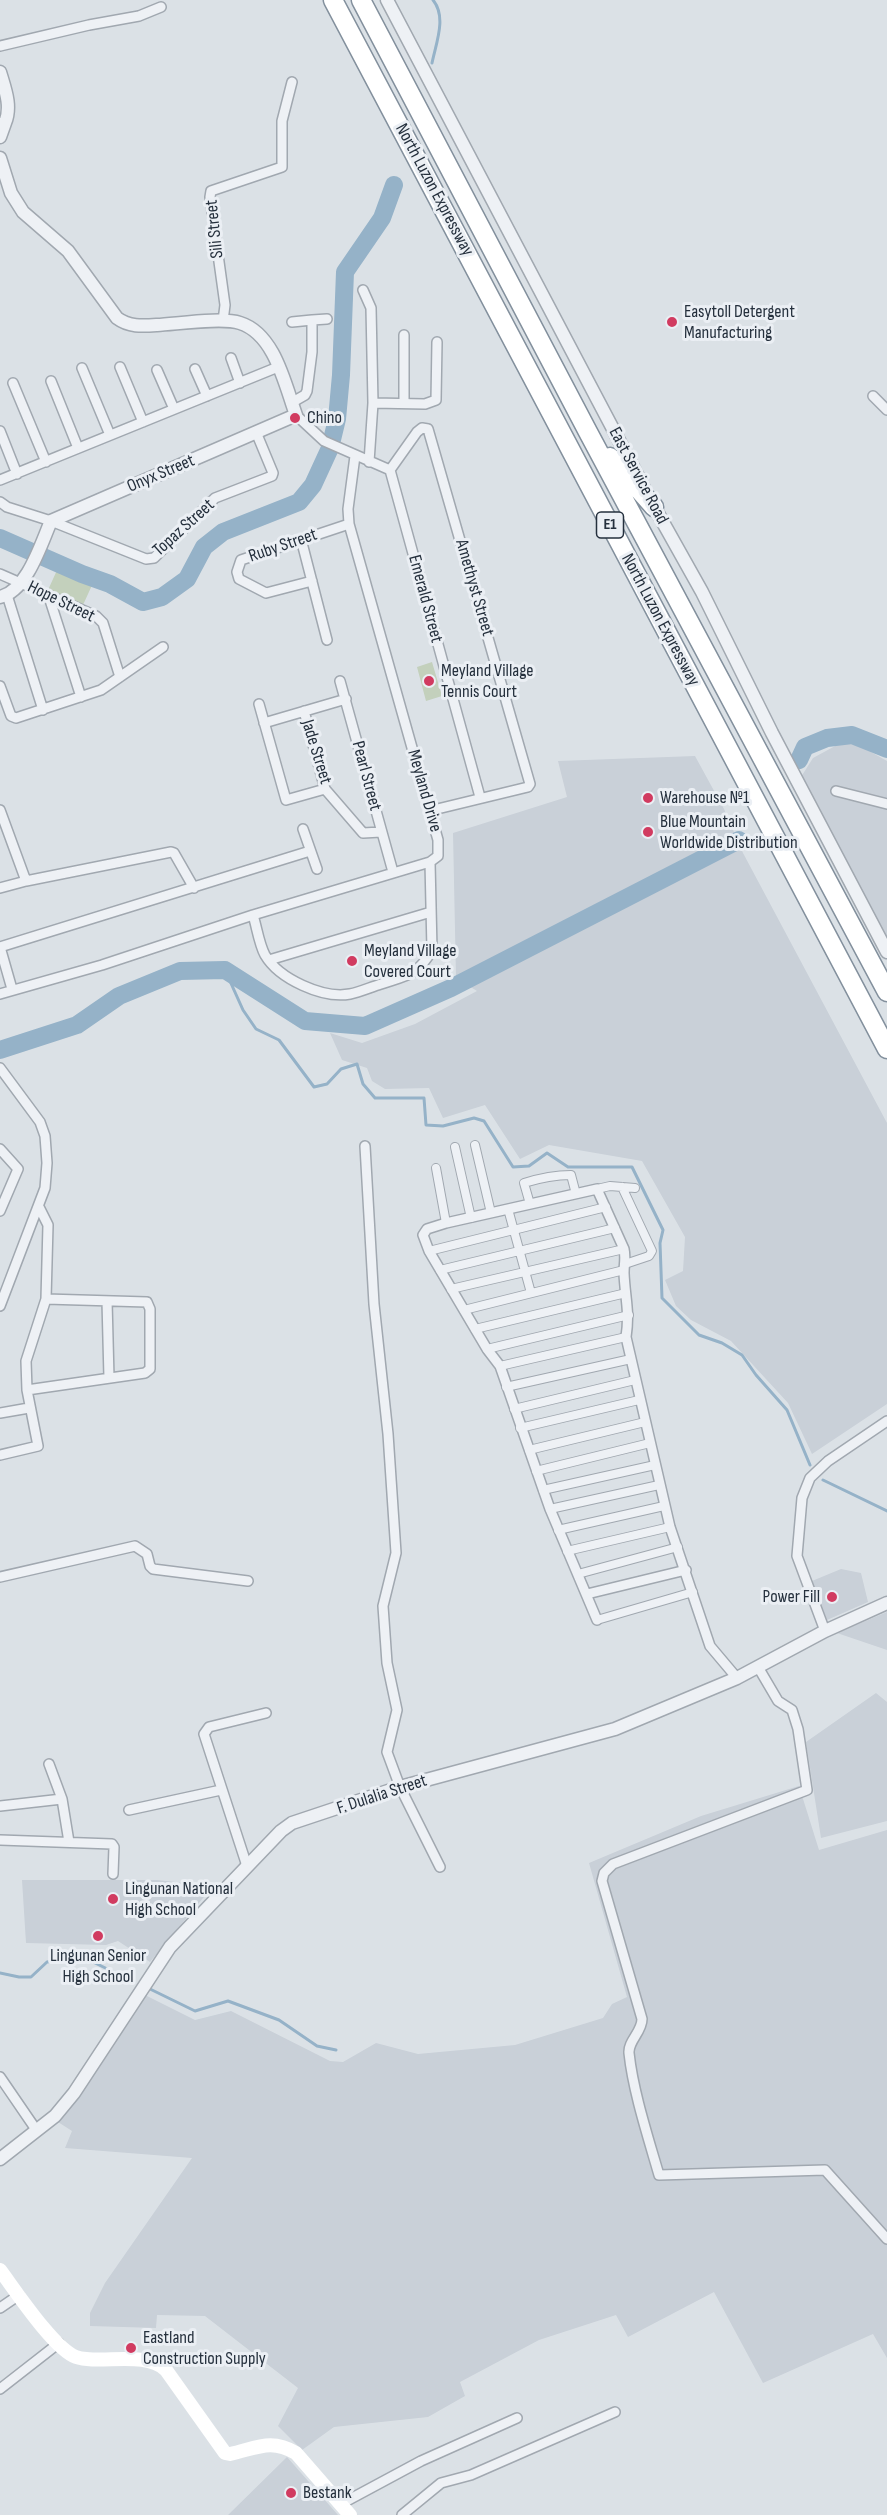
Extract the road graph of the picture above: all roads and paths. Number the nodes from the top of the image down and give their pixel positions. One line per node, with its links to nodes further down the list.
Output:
1 (333, 0): 91 (highway, North Luzon Expressway / E1)
2 (361, 0): 38 (highway, North Luzon Expressway / E1)
3 (387, 0): 48 (street, East Service Road)
4 (161, 7): 5 (street)
5 (0, 46)
6 (0, 72): 8 (street)
7 (292, 82): 14 (street, Sili Street)
8 (2, 123): 9 (street)
9 (0, 137)
10 (0, 158): 14 (street)
11 (363, 290): 30 (street)
12 (327, 319): 13 (street)
13 (312, 320): 15 (street); 29 (street)
14 (223, 321): 19 (street)
15 (292, 322)
16 (404, 335): 31 (street)
17 (437, 342): 31 (street)
18 (231, 358): 26 (street)
19 (278, 367): 26 (street); 29 (street)
20 (82, 368): 39 (street)
21 (120, 368): 35 (street)
22 (195, 369): 27 (street)
23 (157, 370): 32 (street)
24 (51, 381): 40 (street)
25 (13, 383): 42 (street)
26 (240, 383): 27 (street)
27 (207, 396): 32 (street)
28 (873, 396): 33 (street)
29 (291, 403): 34 (street)
30 (373, 403): 31 (street); 43 (street)
31 (404, 403)
32 (174, 409): 35 (street)
33 (887, 410)
34 (296, 415): 37 (street, Onyx Street); 41 (street)
35 (143, 422): 39 (street)
36 (0, 431): 45 (street)
37 (256, 432): 49 (street, Onyx Street); 49 (street, Topaz Street)
38 (588, 432): 48 (highway); 89 (highway, North Luzon Expressway / E1)
39 (110, 435): 40 (street)
40 (78, 448): 42 (street)
41 (355, 456): 43 (street); 50 (street, Meyland Drive)
42 (46, 462): 45 (street)
43 (369, 462): 44 (street)
44 (390, 470): 70 (street, Emerald Street); 70 (street, Amethyst Street)
45 (17, 474): 46 (street)
46 (0, 480)
47 (0, 502): 49 (street)
48 (654, 507): 86 (street, East Service Road)
49 (51, 521): 54 (street)
50 (349, 524): 51 (street, Ruby Street); 73 (street, Meyland Drive)
51 (301, 539): 53 (street); 53 (street, Ruby Street)
52 (0, 574): 54 (street, Hope Street)
53 (312, 580): 57 (street)
54 (21, 583): 55 (street, Hope Street); 56 (street)
55 (48, 594): 59 (street, Hope Street); 62 (street)
56 (3, 596): 65 (street)
57 (327, 640)
58 (163, 647): 59 (street)
59 (120, 677): 62 (street)
60 (340, 681): 63 (street, Pearl Street)
61 (0, 686): 65 (street)
62 (81, 697): 65 (street)
63 (346, 699): 66 (street); 75 (street, Pearl Street)
64 (259, 704): 67 (street)
65 (43, 710)
66 (304, 711): 67 (street); 68 (street, Jade Street)
67 (264, 723): 68 (street)
68 (325, 789): 75 (street, Jade Street)
69 (836, 791): 71 (street)
70 (480, 797): 73 (street, Amethyst Street)
71 (887, 804)
72 (0, 810): 80 (street)
73 (429, 811): 77 (street, Meyland Drive)
74 (303, 830): 76 (street)
75 (381, 832): 79 (street, Pearl Street)
76 (310, 851): 78 (street); 82 (street)
77 (430, 862): 79 (street); 83 (street, Meyland Drive)
78 (317, 868)
79 (393, 872): 84 (street)
80 (26, 881): 81 (street); 82 (street)
81 (0, 888)
82 (194, 888): 85 (street)
83 (431, 912): 87 (street); 87 (street, Meyland Drive)
84 (253, 915): 87 (street); 88 (street)
85 (0, 947): 88 (street)
86 (887, 952)
87 (269, 960)
88 (12, 989): 90 (street)
89 (887, 992)
90 (0, 994)
91 (887, 1049)
92 (0, 1068): 103 (street)
93 (475, 1145): 107 (street)
94 (365, 1146): 168 (street)
95 (455, 1147): 108 (street)
96 (0, 1149): 106 (street)
97 (436, 1168): 109 (street)
98 (622, 1187): 99 (street); 100 (street); 115 (street)
99 (634, 1188)
100 (597, 1189): 101 (street); 104 (street)
101 (576, 1194): 102 (street); 102 (street)
102 (530, 1204): 105 (street)
103 (39, 1207): 121 (street); 123 (street)
104 (606, 1207): 110 (street); 111 (street)
105 (508, 1209): 107 (street); 111 (street)
106 (0, 1211)
107 (491, 1213): 108 (street)
108 (471, 1218): 109 (street)
109 (446, 1223): 113 (street)
110 (615, 1228): 112 (street); 114 (street)
111 (514, 1232): 113 (street); 114 (street)
112 (624, 1249): 115 (street); 117 (street)
113 (429, 1251): 116 (street)
114 (519, 1252): 116 (street); 117 (street)
115 (624, 1267): 119 (street); 120 (street)
116 (440, 1270): 118 (street)
117 (524, 1272): 118 (street); 119 (street)
118 (451, 1289): 124 (street)
119 (531, 1293): 124 (street)
120 (626, 1293): 125 (street); 126 (street)
121 (46, 1299): 122 (street); 134 (street)
122 (107, 1301): 131 (street); 131 (street)
123 (0, 1306)
124 (464, 1310): 126 (street)
125 (629, 1315): 127 (street); 128 (street)
126 (475, 1329): 128 (street)
127 (626, 1337): 129 (street); 130 (street)
128 (487, 1349): 130 (street)
129 (631, 1359): 132 (street); 133 (street)
130 (500, 1366): 133 (street)
131 (110, 1378): 134 (street)
132 (635, 1380): 135 (street); 137 (street)
133 (506, 1387): 137 (street)
134 (27, 1390): 136 (street)
135 (639, 1400): 140 (street); 141 (street)
136 (30, 1408): 138 (street); 144 (street)
137 (514, 1409): 141 (street)
138 (0, 1413)
139 (887, 1421): 163 (street)
140 (645, 1422): 142 (street); 143 (street)
141 (520, 1428): 143 (street)
142 (650, 1443): 145 (street); 146 (street)
143 (529, 1450): 146 (street)
144 (0, 1455)
145 (655, 1465): 147 (street); 148 (street)
146 (536, 1471): 148 (street)
147 (659, 1485): 149 (street); 150 (street)
148 (543, 1490): 150 (street)
149 (664, 1506): 151 (street); 152 (street)
150 (550, 1509): 152 (street)
151 (670, 1527): 153 (street); 154 (street)
152 (558, 1530): 154 (street)
153 (678, 1547): 155 (street); 156 (street)
154 (567, 1551): 156 (street)
155 (686, 1570): 159 (street); 160 (street)
156 (578, 1574): 160 (street)
157 (0, 1577): 158 (street)
158 (248, 1581)
159 (693, 1592): 162 (street); 165 (street)
160 (588, 1594): 162 (street)
161 (887, 1603): 163 (street, F. Dulalia Street)
162 (597, 1620)
163 (825, 1631): 164 (street, F. Dulalia Street)
164 (758, 1667): 165 (street, F. Dulalia Street); 181 (street)
165 (736, 1678): 168 (street, F. Dulalia Street)
166 (266, 1713): 169 (street)
167 (49, 1764): 170 (street)
168 (400, 1786): 175 (street, F. Dulalia Street); 176 (street)
169 (221, 1790): 172 (street); 175 (street)
170 (62, 1799): 171 (street); 174 (street)
171 (0, 1806)
172 (129, 1810)
173 (0, 1840): 174 (street)
174 (69, 1842): 177 (street)
175 (247, 1866): 179 (street, F. Dulalia Street)
176 (440, 1867)
177 (113, 1874)
178 (0, 2078): 179 (street)
179 (37, 2131): 180 (street, F. Dulalia Street)
180 (0, 2159)
181 (887, 2240)
182 (0, 2270): 183 (main road)
183 (19, 2295): 184 (street); 185 (main road)
184 (0, 2308)
185 (59, 2343): 186 (street); 189 (main road)
186 (0, 2389)
187 (615, 2412): 191 (street)
188 (517, 2418): 189 (street)
189 (341, 2504): 190 (main road)
190 (350, 2515)
191 (402, 2515)

